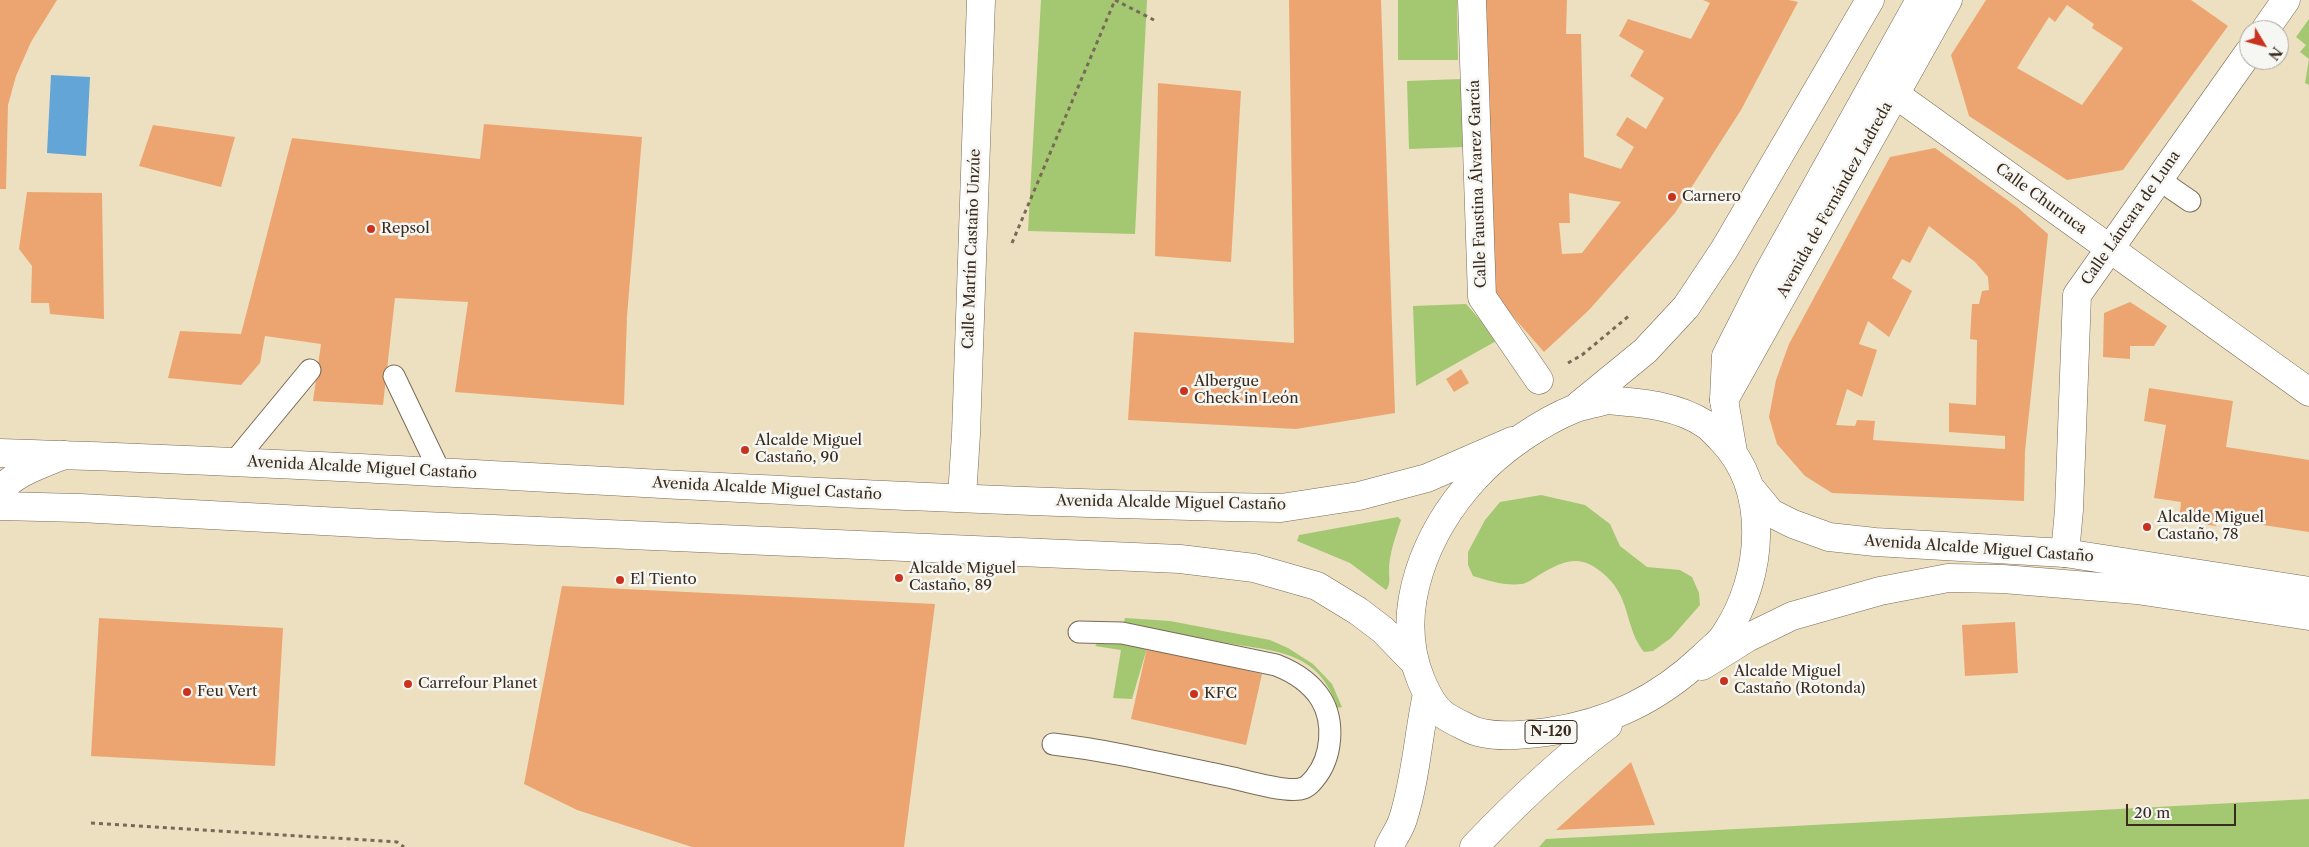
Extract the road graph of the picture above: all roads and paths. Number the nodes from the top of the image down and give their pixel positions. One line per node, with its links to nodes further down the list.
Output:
1 (981, 0): 31 (main road, Calle Martín Castaño Unzúe)
2 (1115, 0): 8 (path); 14 (path)
3 (1472, 0): 19 (main road, Calle Faustina Álvarez García)
4 (1870, 0): 22 (main road, N-120)
5 (1920, 0): 21 (main road, Avenida de Fernández Ladreda)
6 (1948, 0): 11 (main road, Avenida de Fernández Ladreda)
7 (2286, 0): 9 (main road)
8 (1154, 20)
9 (2271, 20)
10 (2239, 66): 12 (main road, Calle Láncara de Luna)
11 (1894, 94): 15 (main road, Calle Churruca); 21 (main road, Avenida de Fernández Ladreda)
12 (2160, 176): 13 (lane); 15 (main road, Calle Láncara de Luna)
13 (2190, 201)
14 (1012, 243)
15 (2109, 249): 20 (main road, Calle Churruca); 33 (main road, Calle Láncara de Luna)
16 (1634, 312): 19 (path)
17 (310, 370): 27 (lane)
18 (394, 376): 28 (lane)
19 (1539, 380)
20 (2309, 392)
21 (1724, 400): 24 (main road, Avenida de Fernández Ladreda)
22 (1576, 408): 23 (main road, N-120); 24 (main road, N-120)
23 (1522, 437): 31 (main road, Avenida Alcalde Miguel Castaño); 37 (main road, N-120)
24 (1733, 452): 29 (main road, N-120)
25 (0, 453): 26 (main road, Avenida Alcalde Miguel Castaño)
26 (64, 455): 27 (main road, Avenida Alcalde Miguel Castaño); 30 (main road)
27 (234, 462): 28 (main road, Avenida Alcalde Miguel Castaño)
28 (439, 470): 31 (main road, Avenida Alcalde Miguel Castaño)
29 (1752, 490): 33 (main road, Avenida Alcalde Miguel Castaño); 38 (main road, N-120)
30 (0, 492)
31 (962, 497)
32 (0, 506): 37 (main road)
33 (2065, 553): 34 (main road, Avenida Alcalde Miguel Castaño)
34 (2309, 591)
35 (2309, 616): 38 (main road, Avenida Alcalde Miguel Castaño)
36 (1079, 632): 41 (lane)
37 (1413, 661): 39 (main road, N-120)
38 (1679, 680): 40 (main road, N-120)
39 (1427, 694): 40 (main road, N-120); 44 (main road)
40 (1627, 711): 45 (main road, N-120)
41 (1053, 744)
42 (90, 823): 43 (path)
43 (404, 847)
44 (1389, 847)
45 (1474, 847)

